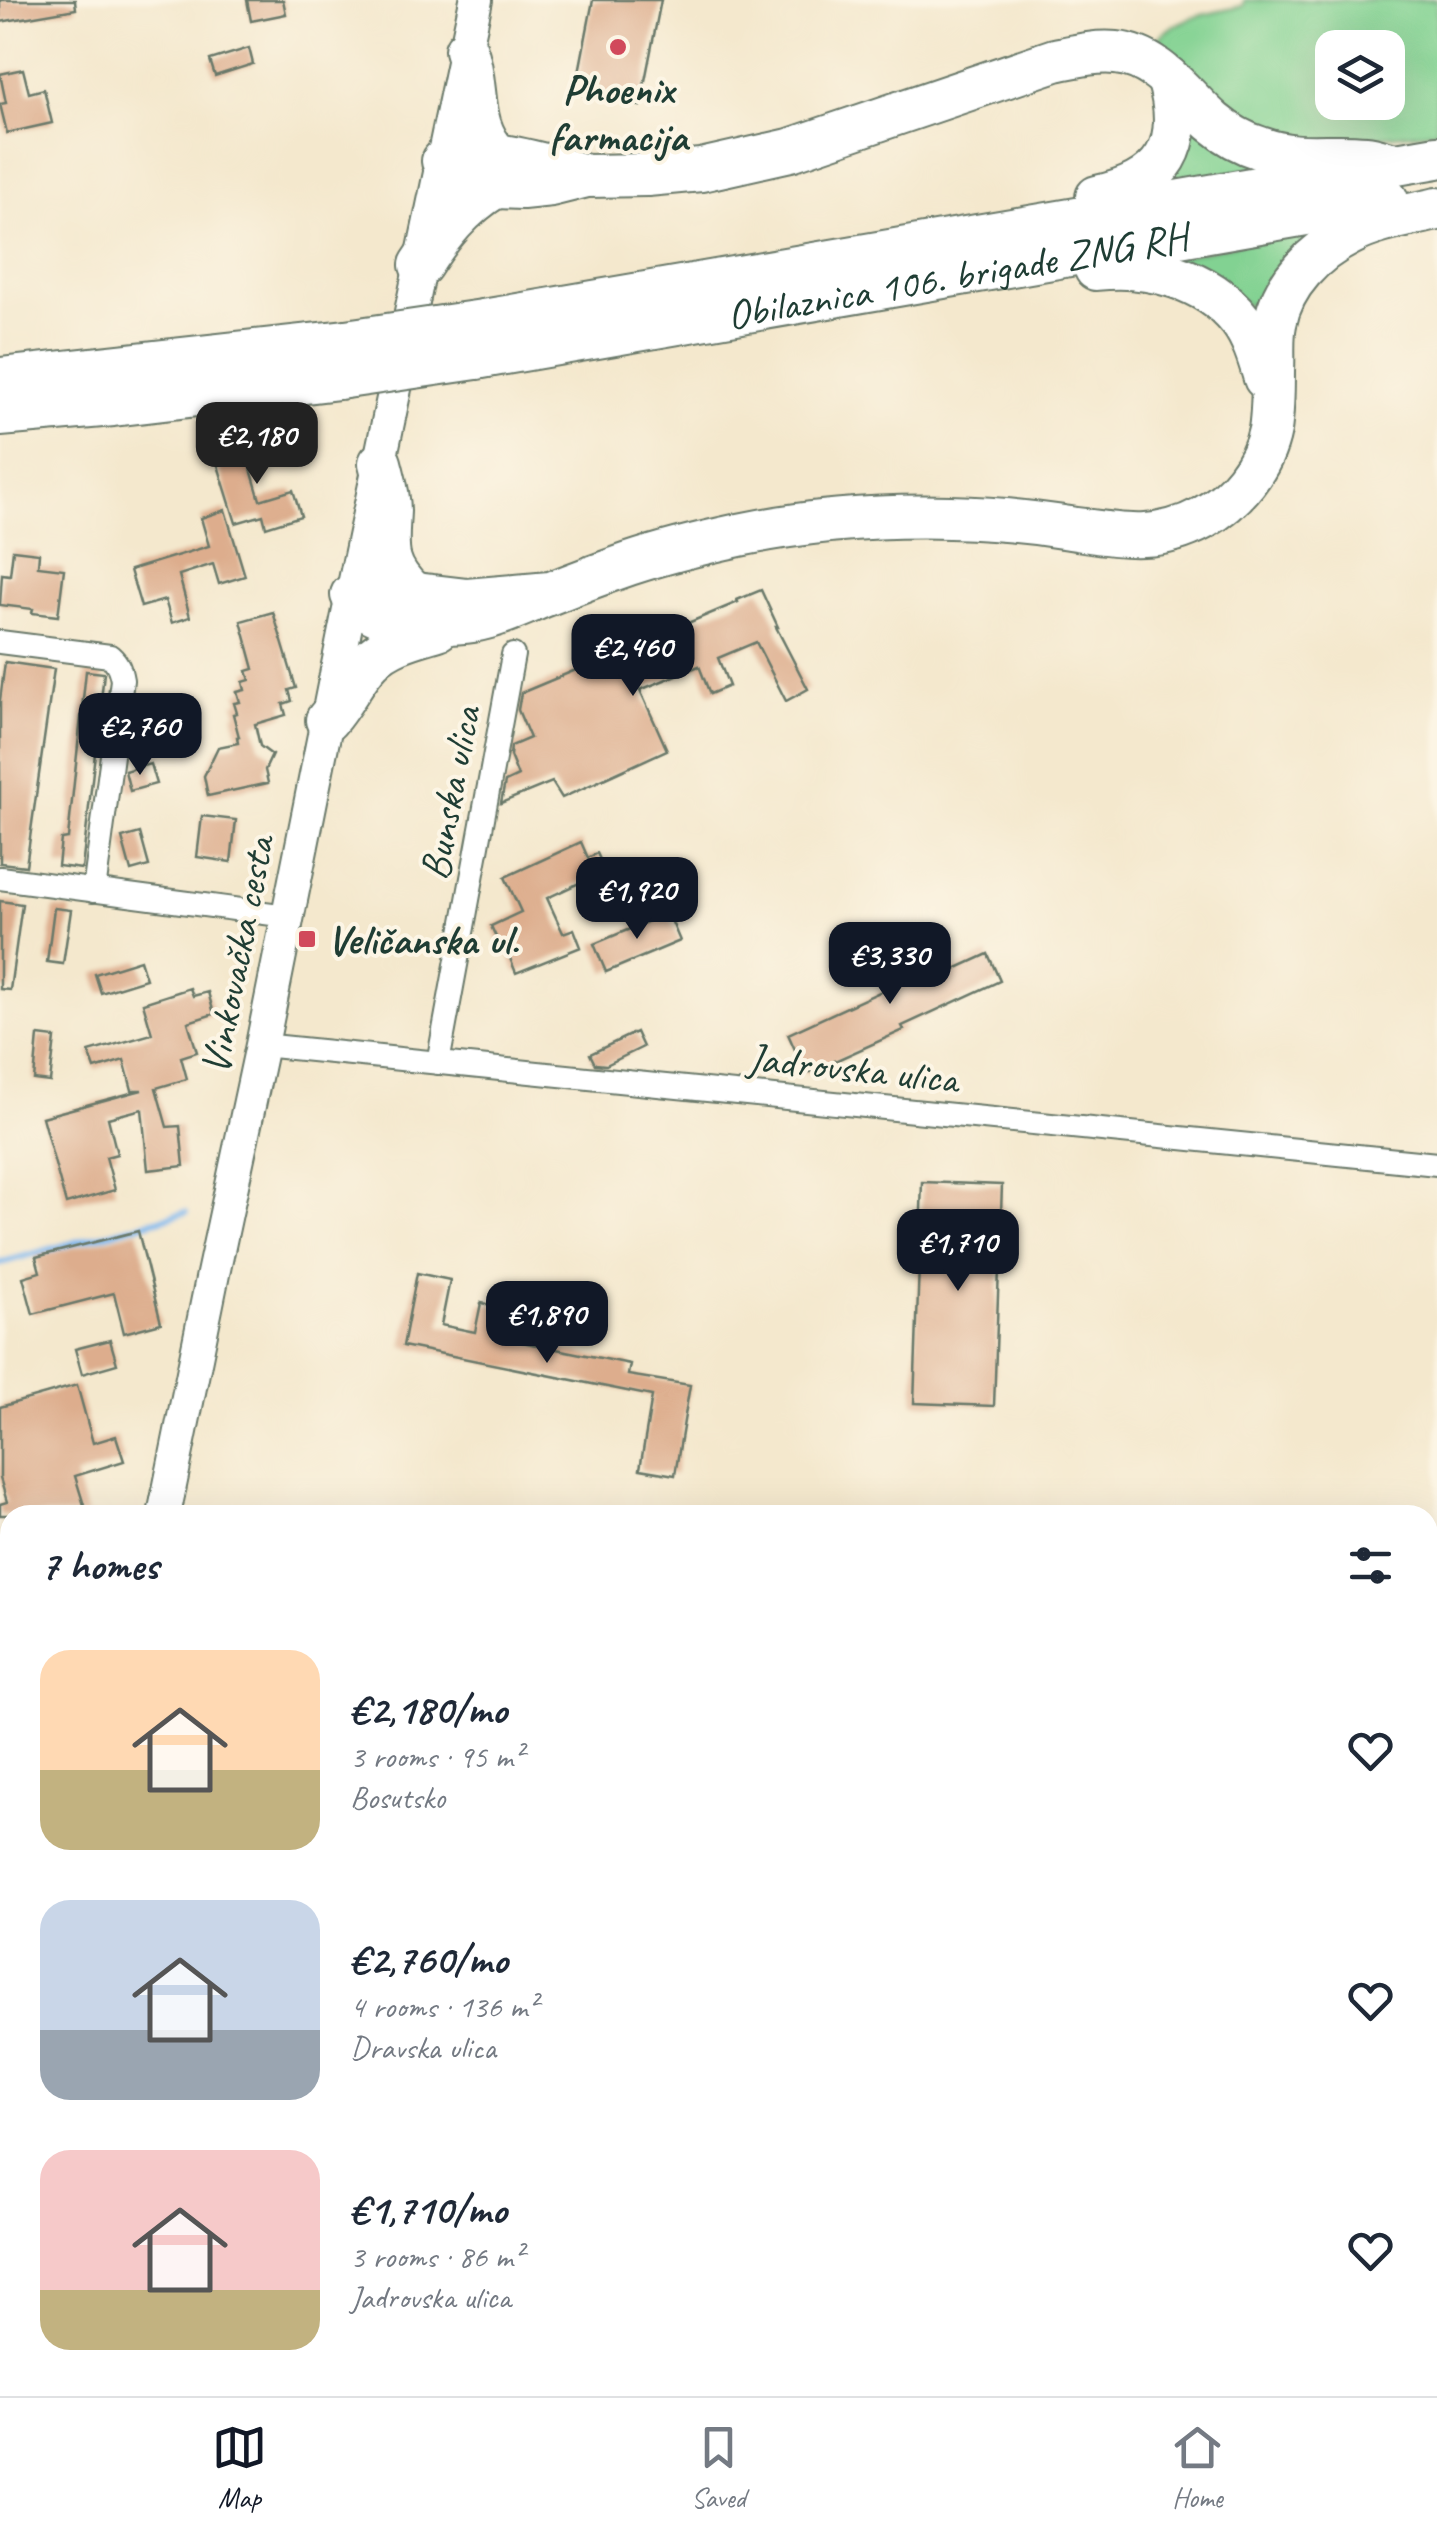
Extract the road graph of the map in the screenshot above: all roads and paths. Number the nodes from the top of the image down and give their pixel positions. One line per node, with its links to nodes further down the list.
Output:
1 (476, 0): 2 (main road, Vinkovačka cesta)
2 (466, 50): 5 (main road, Vinkovačka cesta); 7 (highway)
3 (1168, 78): 6 (highway); 7 (highway); 10 (highway)
4 (1437, 157): 6 (highway, Obilaznica 106. brigade ZNG RH)
5 (442, 161): 7 (highway); 11 (main road, Vinkovačka cesta)
6 (1395, 164): 10 (highway, Obilaznica 106. brigade ZNG RH)
7 (497, 171): 11 (highway)
8 (1437, 192): 12 (highway, Obilaznica 106. brigade ZNG RH)
9 (1437, 209): 16 (highway)
10 (1038, 224): 13 (highway, Obilaznica 106. brigade ZNG RH)
11 (421, 266): 18 (main road, Vinkovačka cesta)
12 (1010, 266): 13 (highway, Obilaznica 106. brigade ZNG RH); 16 (highway)
13 (480, 340): 14 (highway, bridge)
14 (342, 359): 15 (highway); 17 (highway)
15 (0, 379)
16 (1272, 399): 20 (highway)
17 (0, 415)
18 (380, 463): 19 (highway); 21 (main road, Vinkovačka cesta)
19 (412, 593): 20 (highway); 21 (highway)
20 (550, 594): 22 (highway)
21 (352, 595): 22 (highway); 25 (main road, Vinkovačka cesta)
22 (454, 624): 25 (highway)
23 (0, 642): 27 (street)
24 (513, 654): 30 (street, Bunska ulica)
25 (327, 720): 28 (main road, Vinkovačka cesta)
26 (0, 878): 27 (street)
27 (94, 891): 28 (street)
28 (288, 916): 29 (main road, Vinkovačka cesta)
29 (262, 1045): 30 (street, Jadrovska ulica); 32 (main road, Vinkovačka cesta)
30 (438, 1063): 31 (street, Jadrovska ulica)
31 (1437, 1164)
32 (166, 1505)

